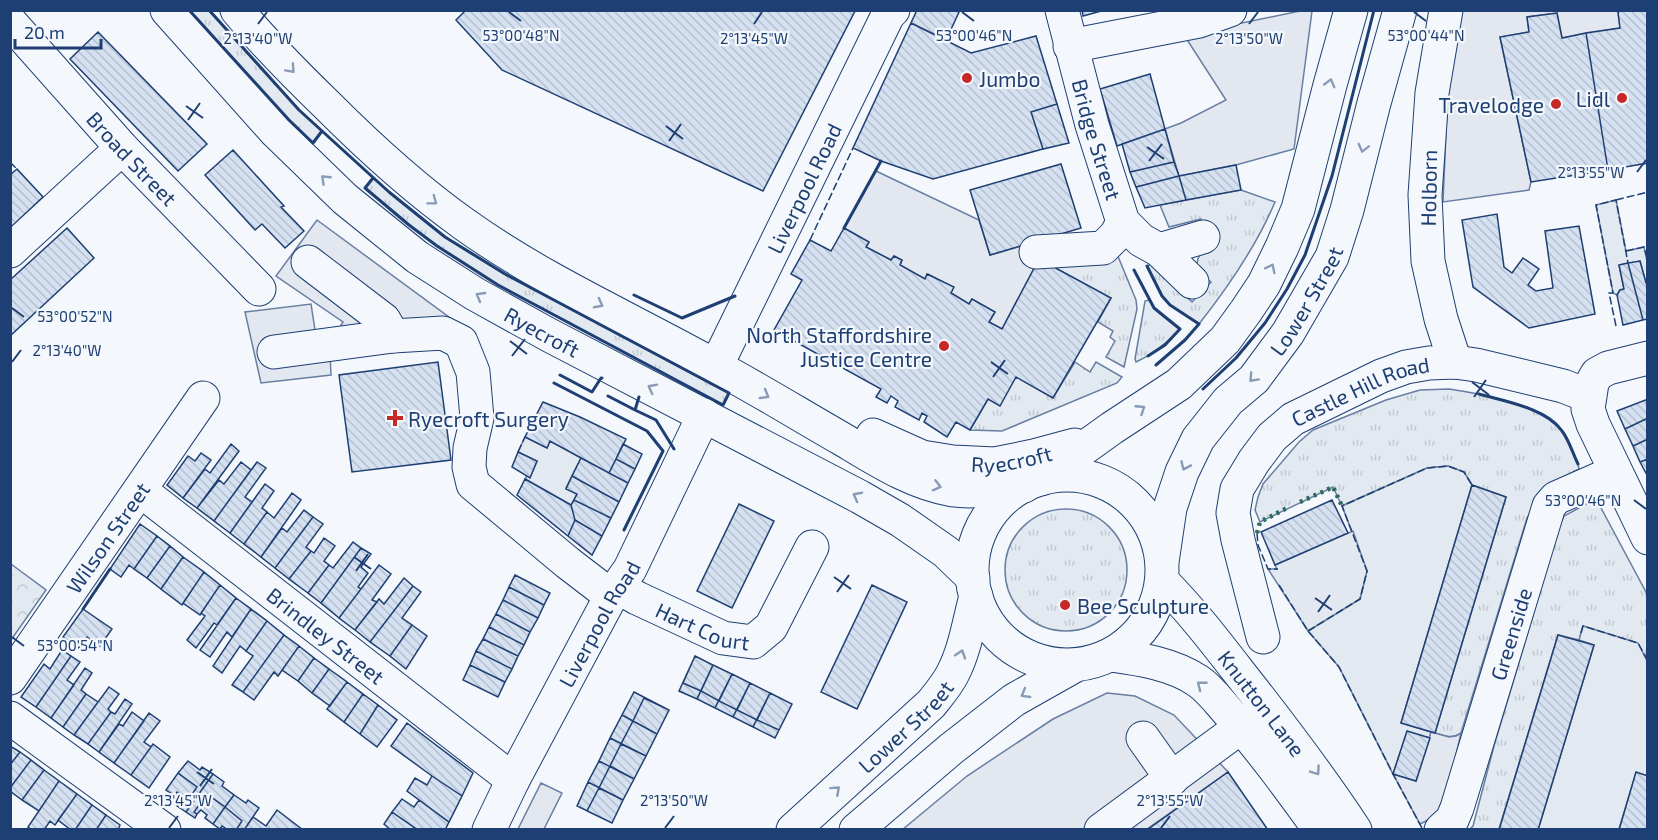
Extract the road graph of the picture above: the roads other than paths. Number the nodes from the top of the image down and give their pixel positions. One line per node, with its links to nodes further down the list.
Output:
1 (167, 10): 27 (main road, Ryecroft, one-way to 1)
2 (237, 10): 24 (main road, Ryecroft, one-way to 24)
3 (1062, 10): 10 (main road, Bridge Street)
4 (1230, 10): 10 (main road)
5 (1351, 10): 29 (main road, Lower Street, one-way to 5)
6 (1400, 10): 35 (main road, Lower Street, one-way to 35)
7 (1446, 10): 23 (main road, Holborn)
8 (890, 12): 24 (main road, Liverpool Road)
9 (10, 22): 11 (main road, Broad Street)
10 (1070, 46): 12 (main road, Bridge Street)
11 (122, 148): 15 (main road); 19 (main road, Broad Street)
12 (1124, 222): 14 (main road, Bridge Street); 16 (main road)
13 (1203, 237): 14 (main road)
14 (1159, 250): 18 (main road, Bridge Street)
15 (10, 251)
16 (1036, 252)
17 (308, 262): 20 (main road)
18 (1192, 282)
19 (259, 289)
20 (393, 336): 21 (main road, Hart Court); 37 (main road, Hart Court)
21 (274, 352)
22 (1647, 358): 25 (main road)
23 (1455, 362): 25 (main road, Castle Hill Road); 38 (main road, Castle Hill Road)
24 (715, 365): 28 (main road, Ryecroft, one-way to 28)
25 (1589, 396): 30 (main road)
26 (203, 398): 32 (main road, Wilson Street)
27 (704, 415): 36 (main road, Ryecroft, one-way to 27); 37 (main road, Liverpool Road)
28 (822, 428): 29 (main road, Ryecroft); 31 (main road, Ryecroft, one-way to 31)
29 (1098, 438): 31 (main road, Lower Street)
30 (1615, 472): 33 (main road); 55 (main road, Greenside)
31 (1033, 482): 35 (main road); 36 (main road)
32 (140, 490): 41 (main road, Wilson Street); 47 (main road, Brindley Street)
33 (1647, 538)
34 (812, 547): 37 (main road, Hart Court)
35 (1162, 571): 39 (main road); 42 (main road, Knutton Lane)
36 (974, 587): 40 (main road); 50 (main road, Lower Street, one-way to 36)
37 (615, 591): 47 (main road, Liverpool Road)
38 (1263, 636)
39 (1111, 655): 40 (main road); 44 (main road, Knutton Lane, one-way to 39)
40 (1076, 665): 51 (main road, one-way to 51)
41 (10, 678)
42 (1267, 708): 44 (main road); 54 (main road, Knutton Lane, one-way to 54)
43 (10, 718): 48 (main road)
44 (1242, 727): 46 (main road); 53 (main road, Knutton Lane)
45 (1143, 738): 46 (main road)
46 (1172, 779): 52 (main road)
47 (513, 780): 49 (main road, Liverpool Road)
48 (164, 830)
49 (489, 830)
50 (793, 830)
51 (856, 830)
52 (1101, 830)
53 (1320, 830)
54 (1355, 830)
55 (1441, 830)

